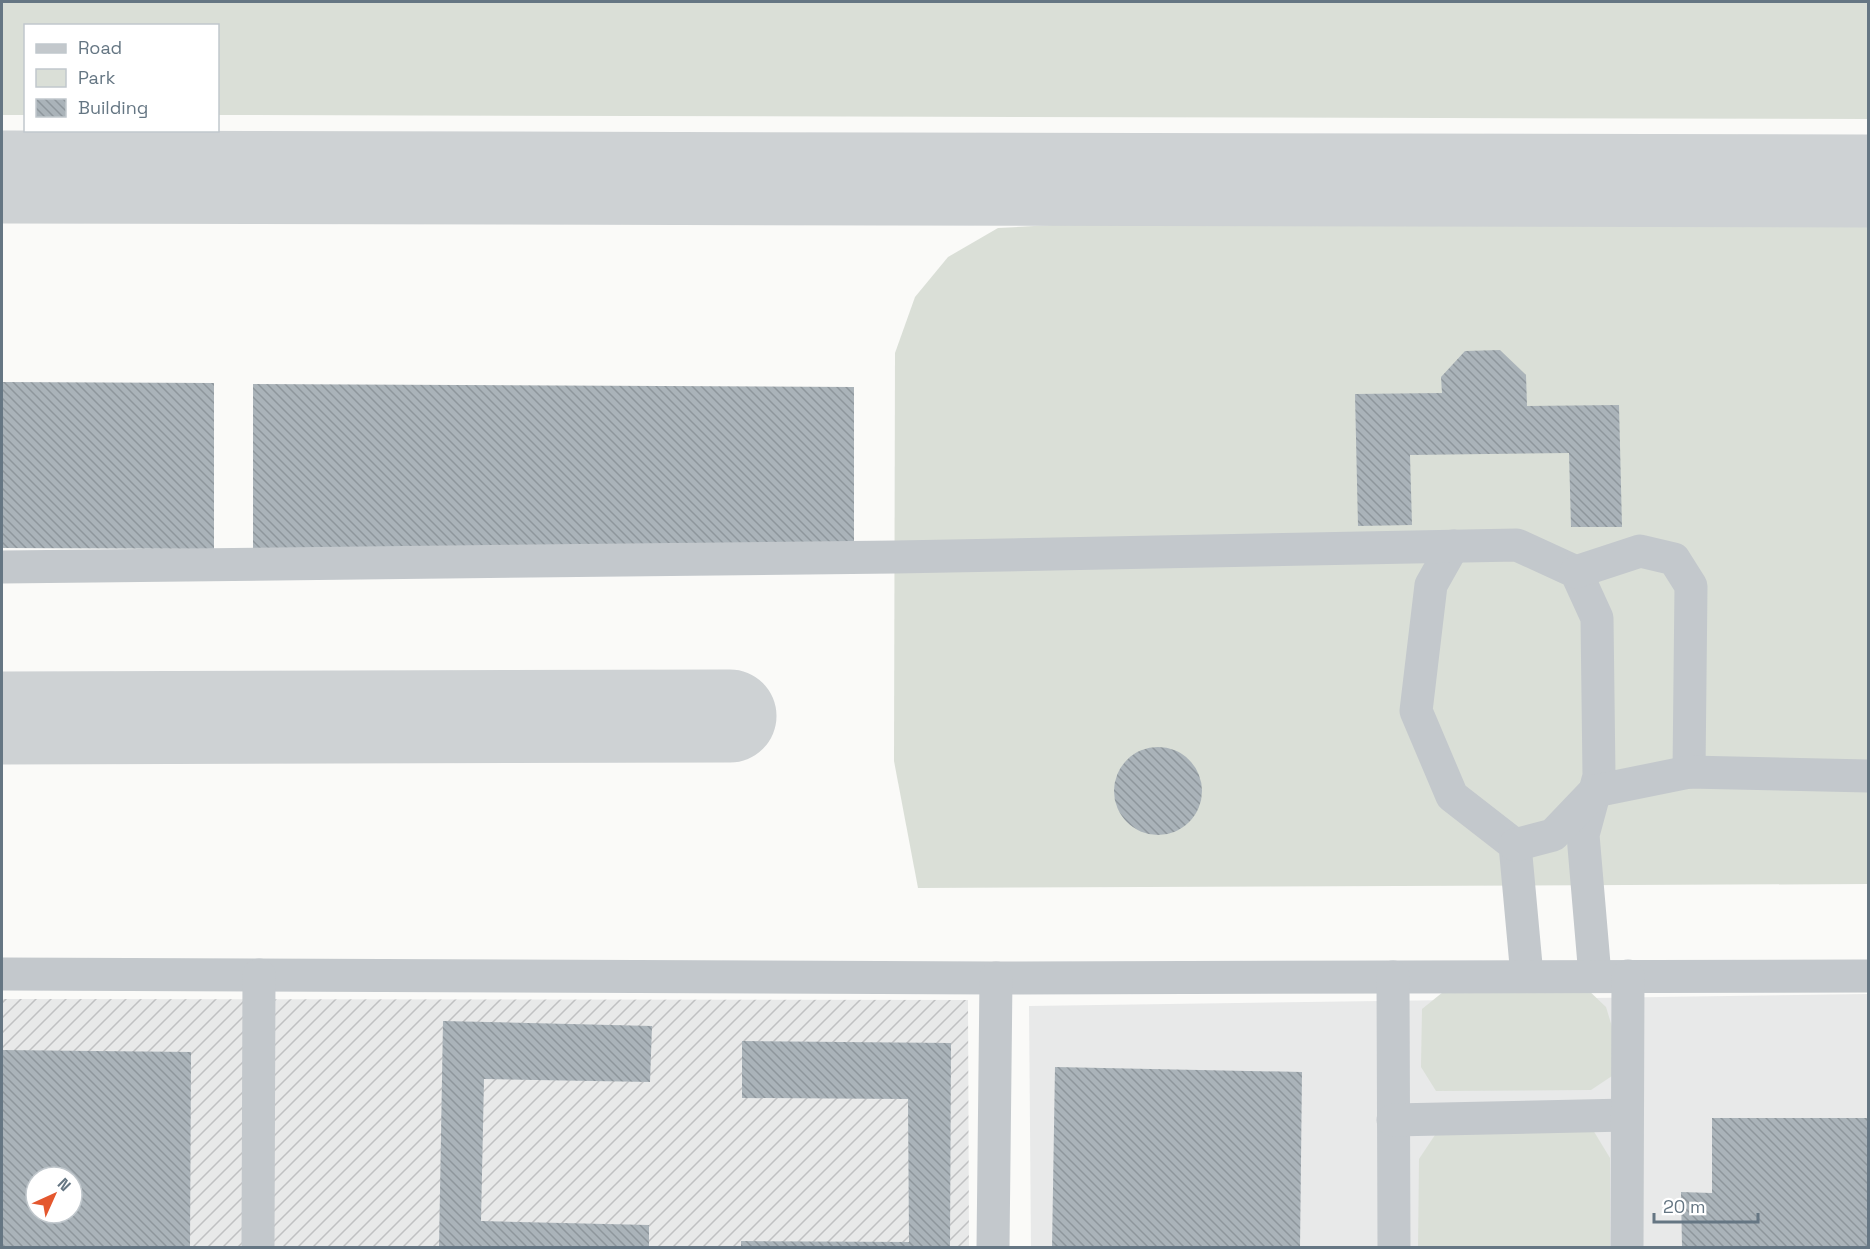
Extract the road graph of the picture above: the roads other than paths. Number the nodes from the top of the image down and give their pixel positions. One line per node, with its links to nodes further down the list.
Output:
1 (1453, 546): 2 (street); 3 (street); 7 (street)
2 (2, 567)
3 (1576, 572): 4 (street); 6 (street)
4 (1689, 772): 5 (street); 6 (street)
5 (1869, 776)
6 (1594, 791): 7 (street); 11 (street)
7 (1515, 845): 10 (street)
8 (2, 974): 9 (street)
9 (259, 975): 15 (street); 18 (street)
10 (1527, 976): 11 (street); 14 (street)
11 (1595, 976): 12 (street)
12 (1628, 976): 13 (street); 16 (street)
13 (1869, 976)
14 (1393, 977): 15 (street); 17 (street)
15 (996, 978): 19 (street)
16 (1627, 1115): 17 (street); 21 (street)
17 (1393, 1120): 20 (street)
18 (258, 1248)
19 (993, 1248)
20 (1394, 1248)
21 (1627, 1248)

